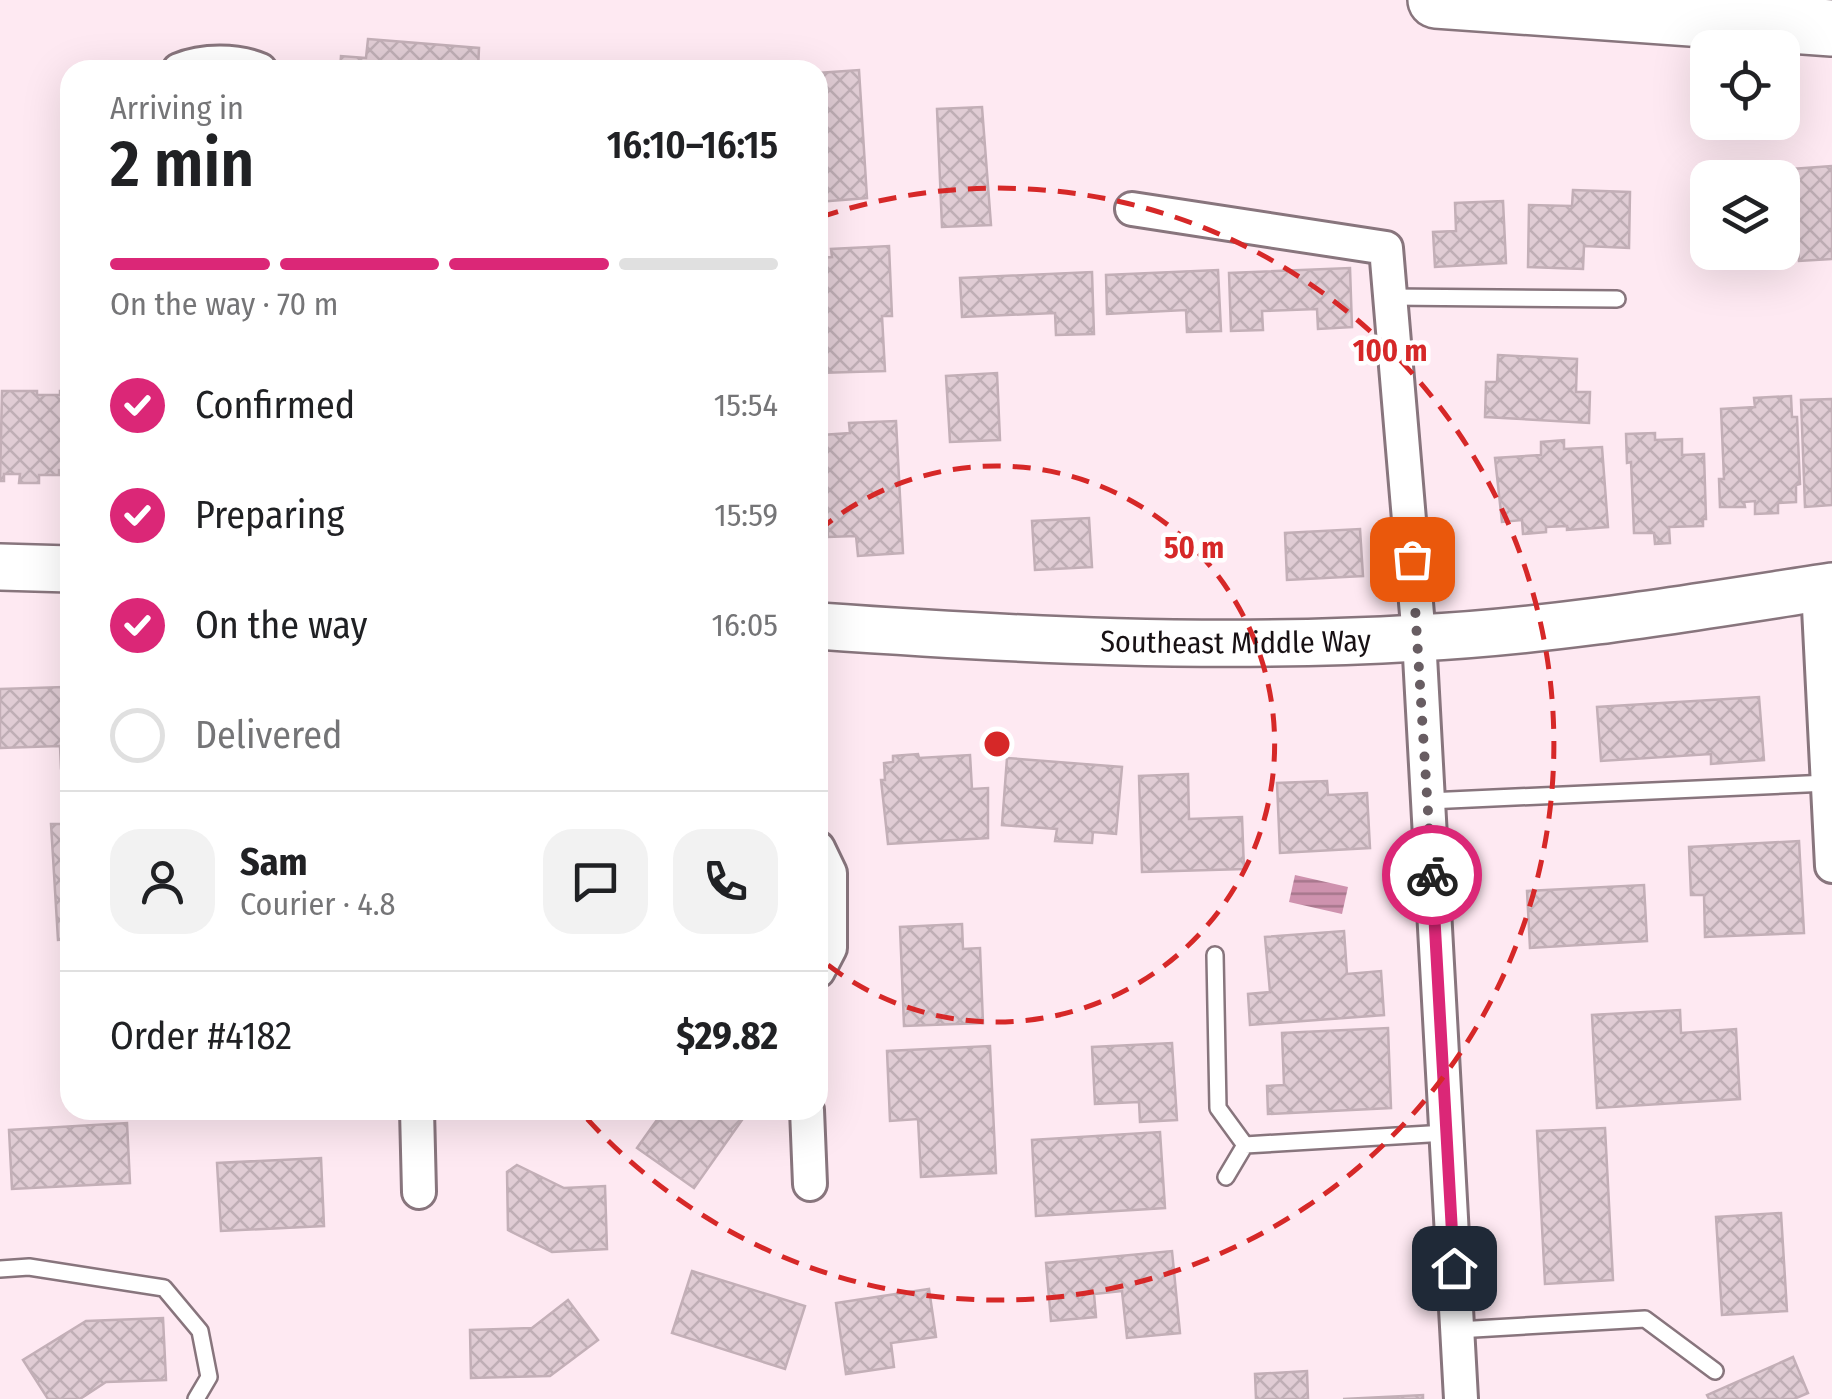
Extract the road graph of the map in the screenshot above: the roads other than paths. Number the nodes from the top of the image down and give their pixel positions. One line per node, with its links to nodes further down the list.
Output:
1 (1436, 0): 2 (highway)
2 (1832, 28)
3 (1132, 209): 4 (street)
4 (1389, 297): 5 (lane); 10 (street)
5 (1617, 299)
6 (0, 566): 7 (street)
7 (60, 569)
8 (1825, 587): 10 (street, Southeast Middle Way); 11 (street)
9 (828, 627): 10 (street, Southeast Middle Way)
10 (1418, 638): 12 (street)
11 (1828, 783): 12 (lane); 13 (street)
12 (1428, 801): 19 (street)
13 (1832, 866)
14 (828, 869): 15 (street)
15 (828, 952)
16 (1215, 956): 20 (lane)
17 (417, 1120): 23 (street)
18 (807, 1120): 22 (street)
19 (1446, 1134): 20 (lane); 25 (street)
20 (1245, 1145): 21 (lane)
21 (1226, 1176)
22 (810, 1184)
23 (419, 1192)
24 (0, 1269): 27 (lane)
25 (1457, 1330): 26 (lane); 28 (street)
26 (1715, 1372)
27 (196, 1399)
28 (1460, 1399)

